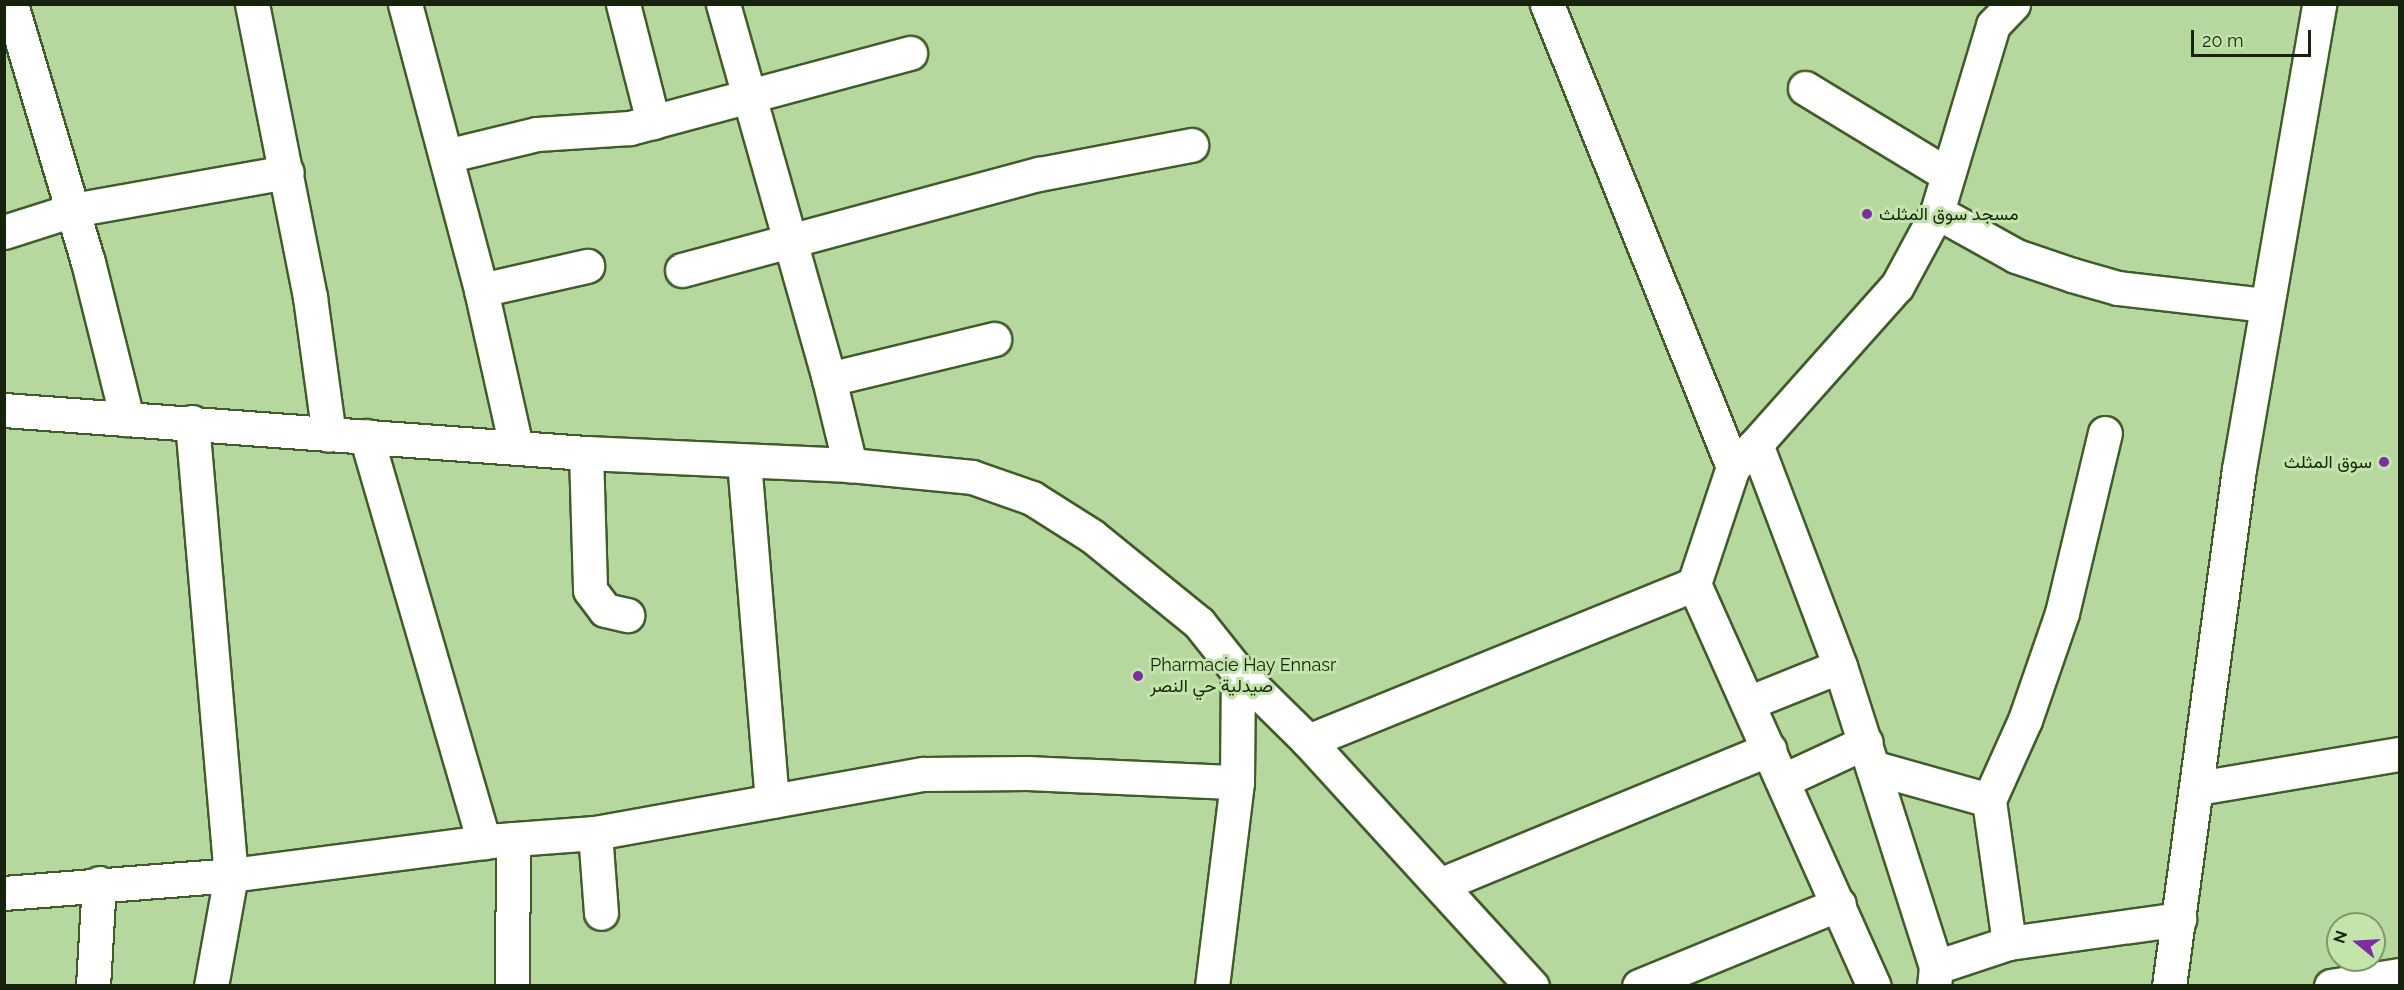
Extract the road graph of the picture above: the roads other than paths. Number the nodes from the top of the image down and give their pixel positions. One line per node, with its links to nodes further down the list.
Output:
1 (11, 4): 17 (street)
2 (252, 4): 15 (street)
3 (405, 4): 14 (street)
4 (622, 4): 12 (street)
5 (723, 4): 11 (street)
6 (1547, 4): 38 (street)
7 (2319, 4): 24 (street)
8 (1994, 11): 16 (street)
9 (910, 53): 11 (street)
10 (1805, 88): 16 (street)
11 (748, 98): 12 (street); 20 (street)
12 (653, 122): 14 (street)
13 (1191, 145): 20 (street)
14 (446, 156): 23 (street)
15 (287, 172): 17 (street); 31 (street)
16 (1948, 175): 18 (street)
17 (73, 210): 19 (street); 28 (street)
18 (1937, 212): 24 (street); 33 (street)
19 (4, 232)
20 (789, 242): 22 (street); 26 (street)
21 (587, 266): 23 (street)
22 (682, 270)
23 (481, 290): 34 (street)
24 (2265, 305): 50 (street)
25 (994, 339): 26 (street)
26 (829, 379): 37 (street)
27 (4, 410): 28 (street)
28 (127, 419): 29 (street)
29 (192, 422): 31 (street); 55 (street)
30 (2105, 433): 51 (street)
31 (329, 435): 32 (street)
32 (366, 436): 34 (street); 54 (street)
33 (1756, 444): 38 (street); 41 (street)
34 (516, 447): 35 (street)
35 (586, 453): 36 (street); 40 (street)
36 (744, 461): 37 (street); 52 (street)
37 (850, 465): 42 (street)
38 (1733, 467): 39 (street)
39 (1694, 584): 43 (street); 44 (street)
40 (627, 615)
41 (1840, 666): 43 (street); 47 (street)
42 (1238, 672): 44 (street); 49 (street)
43 (1748, 703): 45 (street)
44 (1308, 741): 57 (street)
45 (1769, 749): 48 (street); 57 (street)
46 (2400, 754): 50 (street)
47 (1870, 755): 48 (street); 51 (street); 64 (street)
48 (1784, 780): 59 (street)
49 (1237, 782): 52 (street); 68 (street)
50 (2198, 788): 61 (street)
51 (1989, 800): 62 (street)
52 (772, 801): 53 (street)
53 (595, 833): 54 (street); 60 (street)
54 (498, 841): 55 (street); 67 (street)
55 (231, 875): 56 (street); 66 (street)
56 (99, 883): 58 (street); 65 (street)
57 (1442, 884): 69 (street)
58 (4, 893)
59 (1839, 904): 70 (street); 71 (street)
60 (601, 913)
61 (2179, 919): 62 (street); 72 (street)
62 (2009, 943): 64 (street)
63 (2400, 975): 73 (street)
64 (1935, 976)
65 (93, 986)
66 (211, 986)
67 (512, 986)
68 (1212, 986)
69 (1532, 986)
70 (1639, 986)
71 (1874, 986)
72 (2169, 986)
73 (2331, 986)

